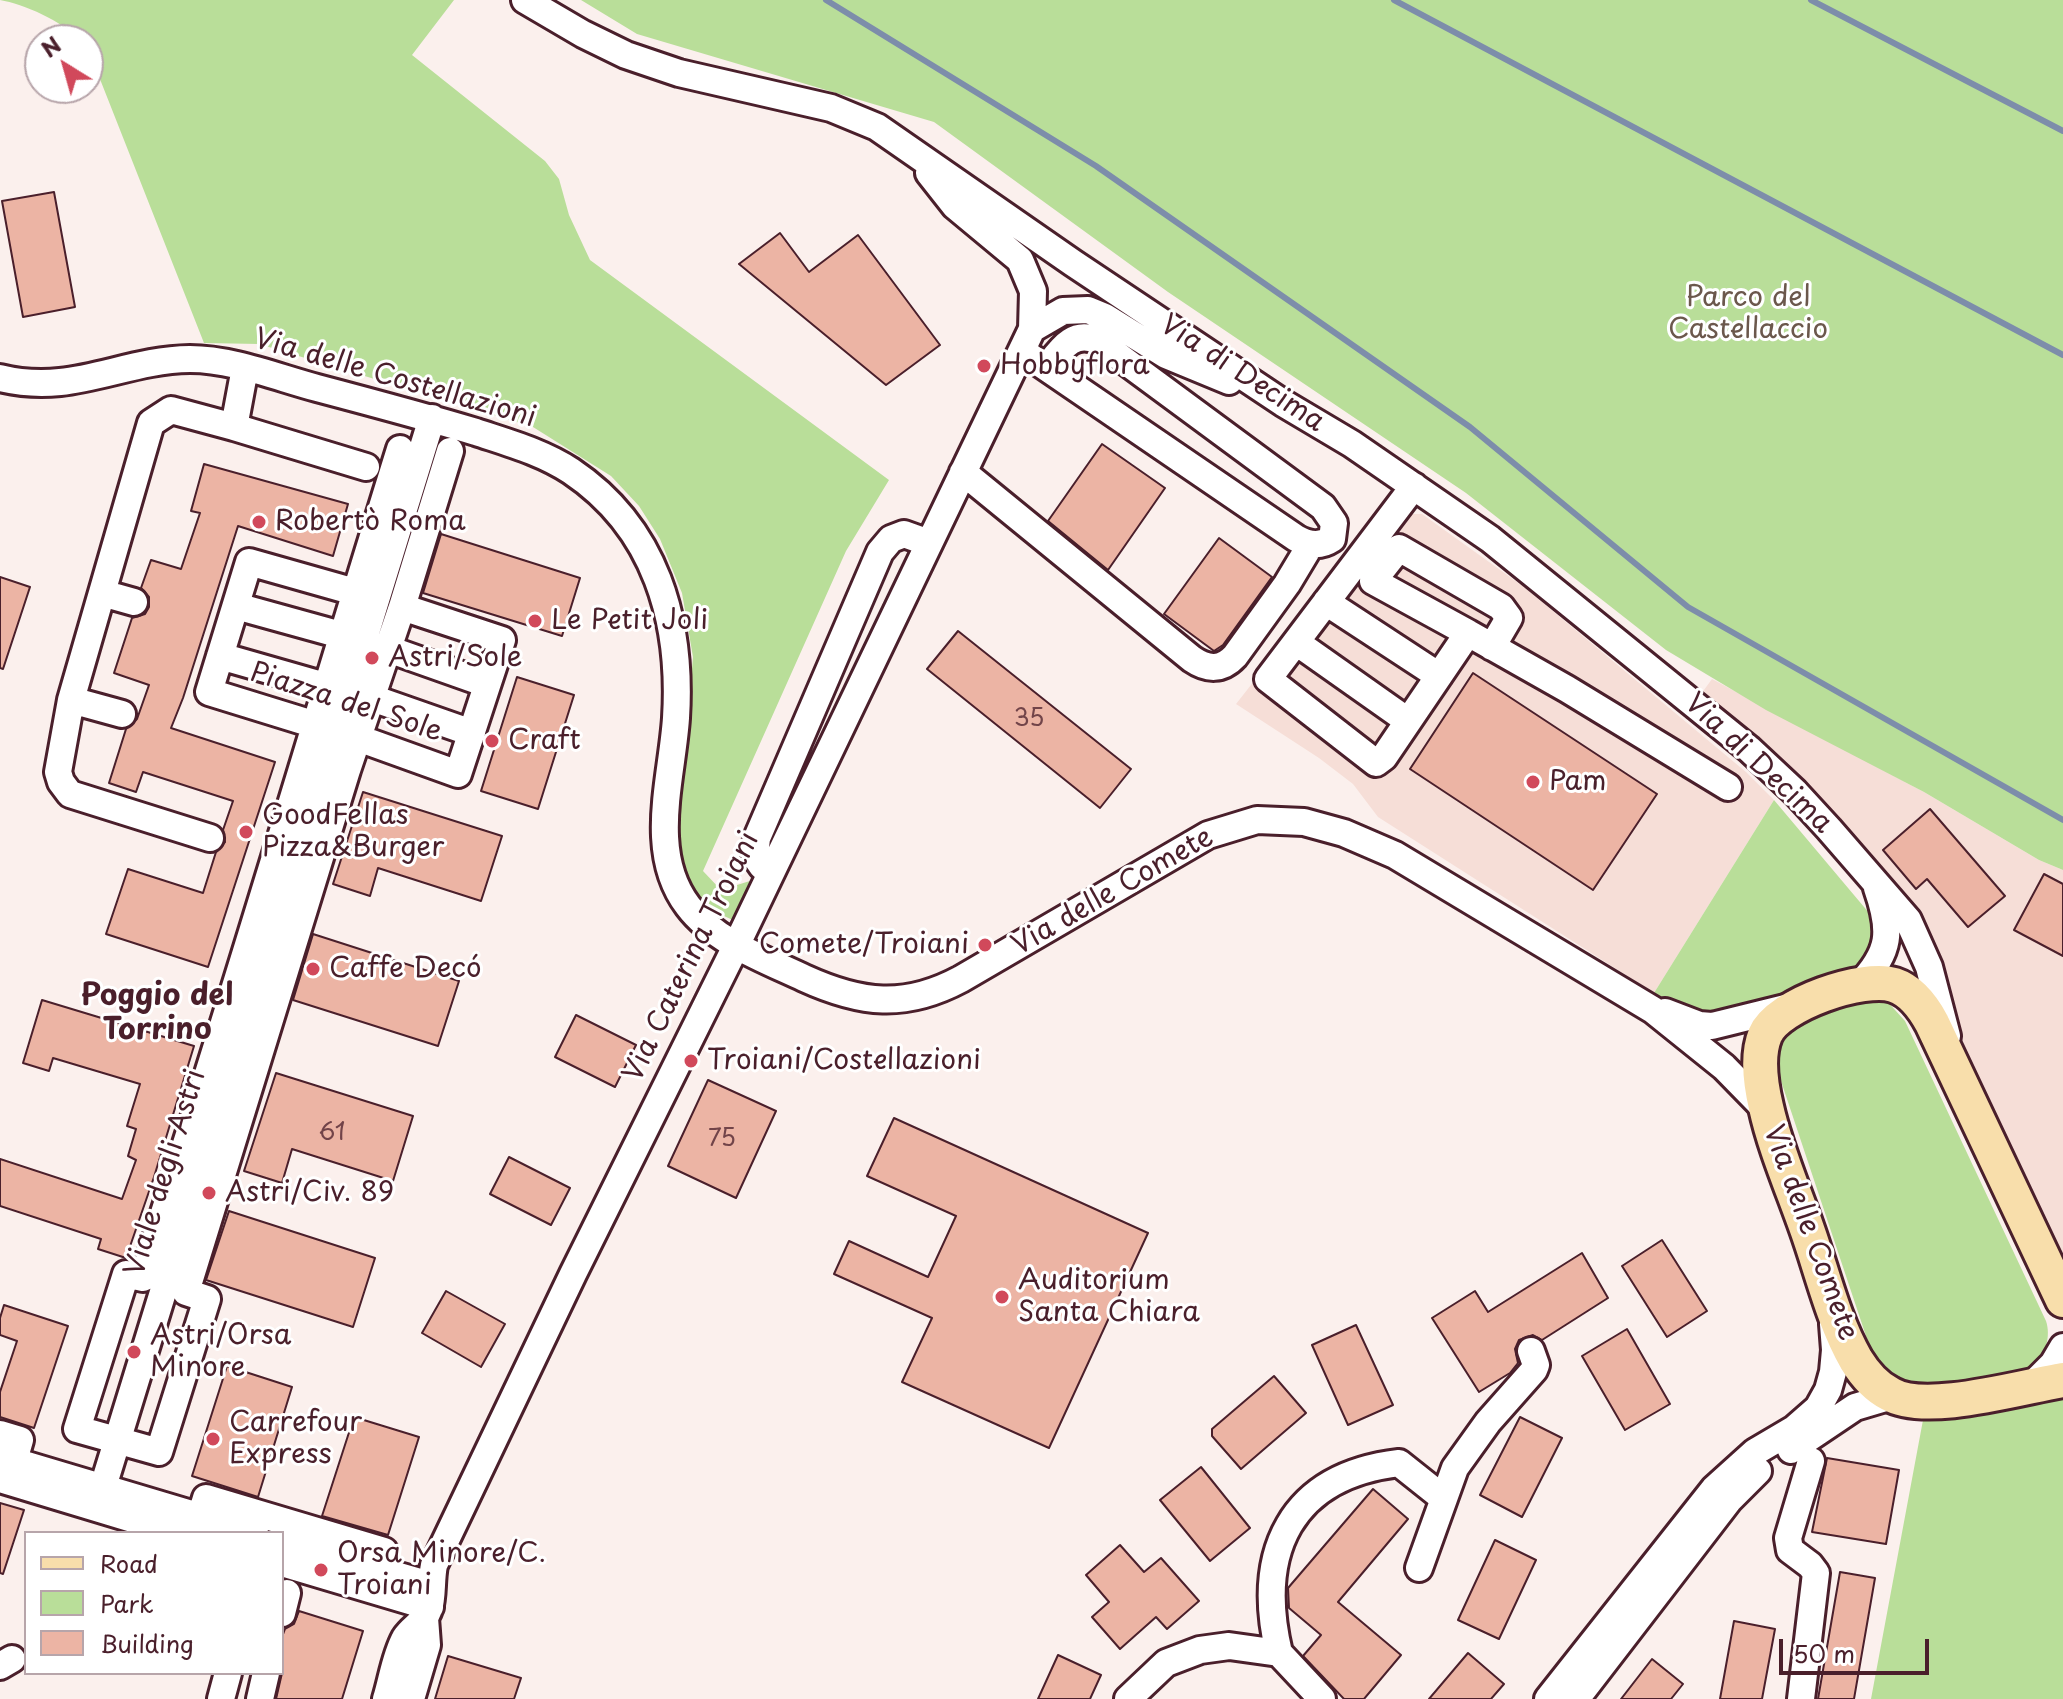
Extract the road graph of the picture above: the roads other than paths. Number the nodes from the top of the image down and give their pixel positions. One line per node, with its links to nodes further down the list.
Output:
1 (525, 0): 2 (street, Via di Decima)
2 (913, 151): 3 (street, Via Caterina Troiani); 7 (street, Via di Decima)
3 (1027, 340): 4 (street); 7 (street); 13 (street, Via Caterina Troiani)
4 (1048, 366): 17 (street); 17 (street)
5 (245, 368): 6 (street, Via delle Costellazioni); 8 (street, Via delle Costellazioni); 9 (street)
6 (0, 378)
7 (1283, 403): 14 (street, Via di Decima)
8 (432, 418): 12 (street, Viale degli Astri); 43 (street, Via delle Costellazioni)
9 (234, 427): 11 (street); 18 (street)
10 (450, 451): 15 (street)
11 (366, 467)
12 (402, 467): 15 (street); 21 (street, Viale degli Astri)
13 (963, 472): 16 (street, Via Caterina Troiani); 17 (street)
14 (1414, 486): 20 (street); 42 (street, Via di Decima)
15 (440, 487): 23 (street)
16 (929, 543): 41 (street, Via Caterina Troiani); 41 (street)
17 (1311, 544)
18 (102, 593): 19 (street); 34 (street)
19 (134, 602)
20 (1326, 602): 26 (street); 30 (street)
21 (359, 604): 22 (street, Piazza del Sole); 23 (street, Piazza del Sole); 25 (street); 37 (street, Viale degli Astri)
22 (236, 606): 25 (street); 29 (street, Piazza del Sole)
23 (400, 614): 28 (street); 31 (street, Piazza del Sole)
24 (1468, 633): 27 (street); 27 (street); 30 (street)
25 (341, 635): 32 (street)
26 (1296, 642): 36 (street); 36 (street)
27 (1492, 647): 39 (street)
28 (388, 649): 31 (street); 33 (street)
29 (220, 656): 32 (street, Piazza del Sole); 37 (street, Piazza del Sole)
30 (1439, 676): 36 (street)
31 (487, 684): 38 (street, Piazza del Sole)
32 (325, 686): 37 (street)
33 (372, 698): 37 (street); 38 (street, Piazza del Sole)
34 (71, 700): 35 (street); 40 (street)
35 (122, 714)
36 (1408, 721)
37 (336, 731): 38 (street, Piazza del Sole); 49 (street, Viale degli Astri)
38 (472, 733)
39 (1728, 787)
40 (210, 838)
41 (770, 872): 43 (street, Via Caterina Troiani)
42 (1876, 885): 44 (street, Via di Decima); 47 (street, Via di Decima)
43 (737, 944): 46 (street, Via delle Comete); 69 (street, Via Caterina Troiani)
44 (1859, 985): 45 (main road); 47 (main road, Via di Decima)
45 (1801, 1004): 46 (street, Via delle Comete); 48 (main road)
46 (1653, 1010): 48 (street, Via delle Comete)
47 (1951, 1063): 51 (main road, Via di Decima)
48 (1766, 1110): 50 (main road, Via delle Comete)
49 (164, 1285): 57 (street, Viale degli Astri); 57 (street); 57 (street)
50 (1829, 1293): 55 (main road, Via delle Comete); 79 (street)
51 (2062, 1301)
52 (2063, 1347): 54 (street)
53 (1531, 1351): 61 (street)
54 (2048, 1383): 55 (main road)
55 (1892, 1396): 80 (street)
56 (0, 1434): 59 (street)
57 (118, 1440): 60 (street, Viale degli Astri)
58 (1811, 1461): 81 (street)
59 (5, 1469): 60 (street)
60 (99, 1498): 62 (street); 63 (street)
61 (1443, 1498): 67 (street); 70 (street)
62 (198, 1525): 64 (street); 68 (street)
63 (172, 1531)
64 (241, 1531)
65 (284, 1543): 68 (street)
66 (284, 1563): 68 (street)
67 (1419, 1568)
68 (367, 1574): 69 (street)
69 (428, 1603): 75 (street, Via Caterina Troiani); 76 (street, Via Caterina Troiani)
70 (1279, 1653): 77 (street); 78 (street)
71 (227, 1675): 73 (street)
72 (266, 1675): 74 (street)
73 (221, 1699)
74 (260, 1699)
75 (386, 1699)
76 (411, 1699)
77 (1128, 1699)
78 (1322, 1699)
79 (1548, 1699)
80 (1576, 1699)
81 (1801, 1699)

